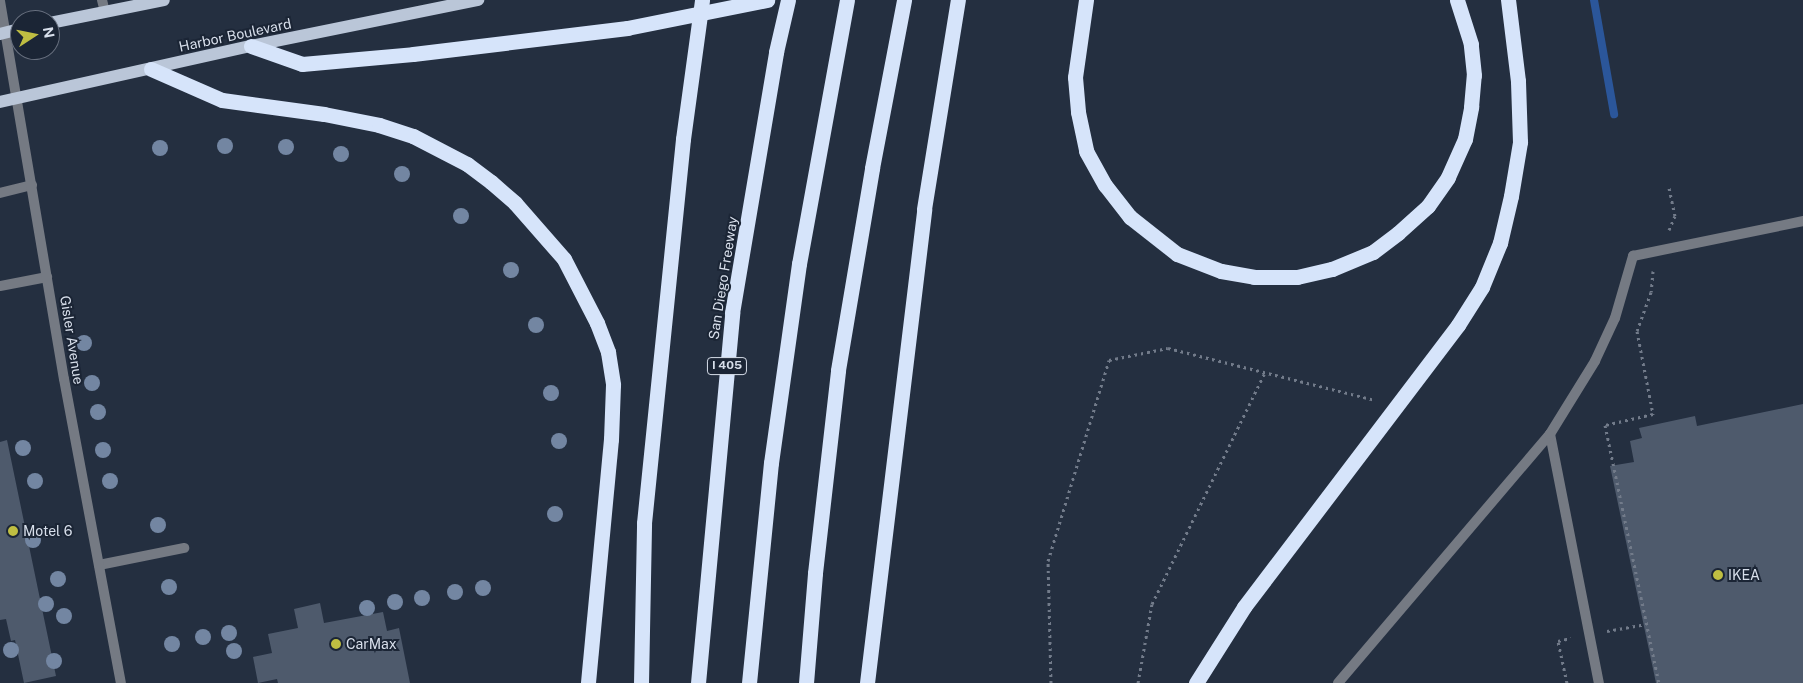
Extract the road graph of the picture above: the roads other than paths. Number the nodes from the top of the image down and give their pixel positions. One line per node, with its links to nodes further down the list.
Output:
1 (164, 0): 12 (main road)
2 (478, 0): 16 (main road, Harbor Boulevard)
3 (702, 0): 31 (highway, bridge)
4 (767, 0): 16 (highway)
5 (788, 0): 32 (highway, San Diego Freeway / I 405)
6 (904, 0): 34 (highway)
7 (958, 0): 28 (highway)
8 (1457, 0): 11 (highway)
9 (1508, 0): 35 (highway)
10 (0, 1): 15 (street, Gisler Avenue)
11 (1085, 3)
12 (104, 6): 14 (main road)
13 (846, 6): 33 (highway)
14 (60, 20)
15 (3, 33): 18 (street, Gisler Avenue)
16 (251, 46): 17 (main road, Harbor Boulevard)
17 (151, 69): 18 (main road, Harbor Boulevard); 30 (highway)
18 (17, 98): 19 (main road, Harbor Boulevard); 20 (street, Gisler Avenue)
19 (0, 102)
20 (32, 185): 21 (street); 23 (street, Gisler Avenue)
21 (0, 193)
22 (1803, 221): 25 (street)
23 (47, 277): 24 (street); 27 (street, Gisler Avenue)
24 (0, 286)
25 (1550, 434): 36 (street); 37 (street)
26 (184, 548): 27 (street)
27 (99, 565): 29 (street, Gisler Avenue)
28 (867, 681)
29 (122, 683)
30 (588, 683)
31 (641, 683)
32 (698, 683)
33 (749, 683)
34 (806, 683)
35 (1196, 683)
36 (1338, 683)
37 (1599, 683)

